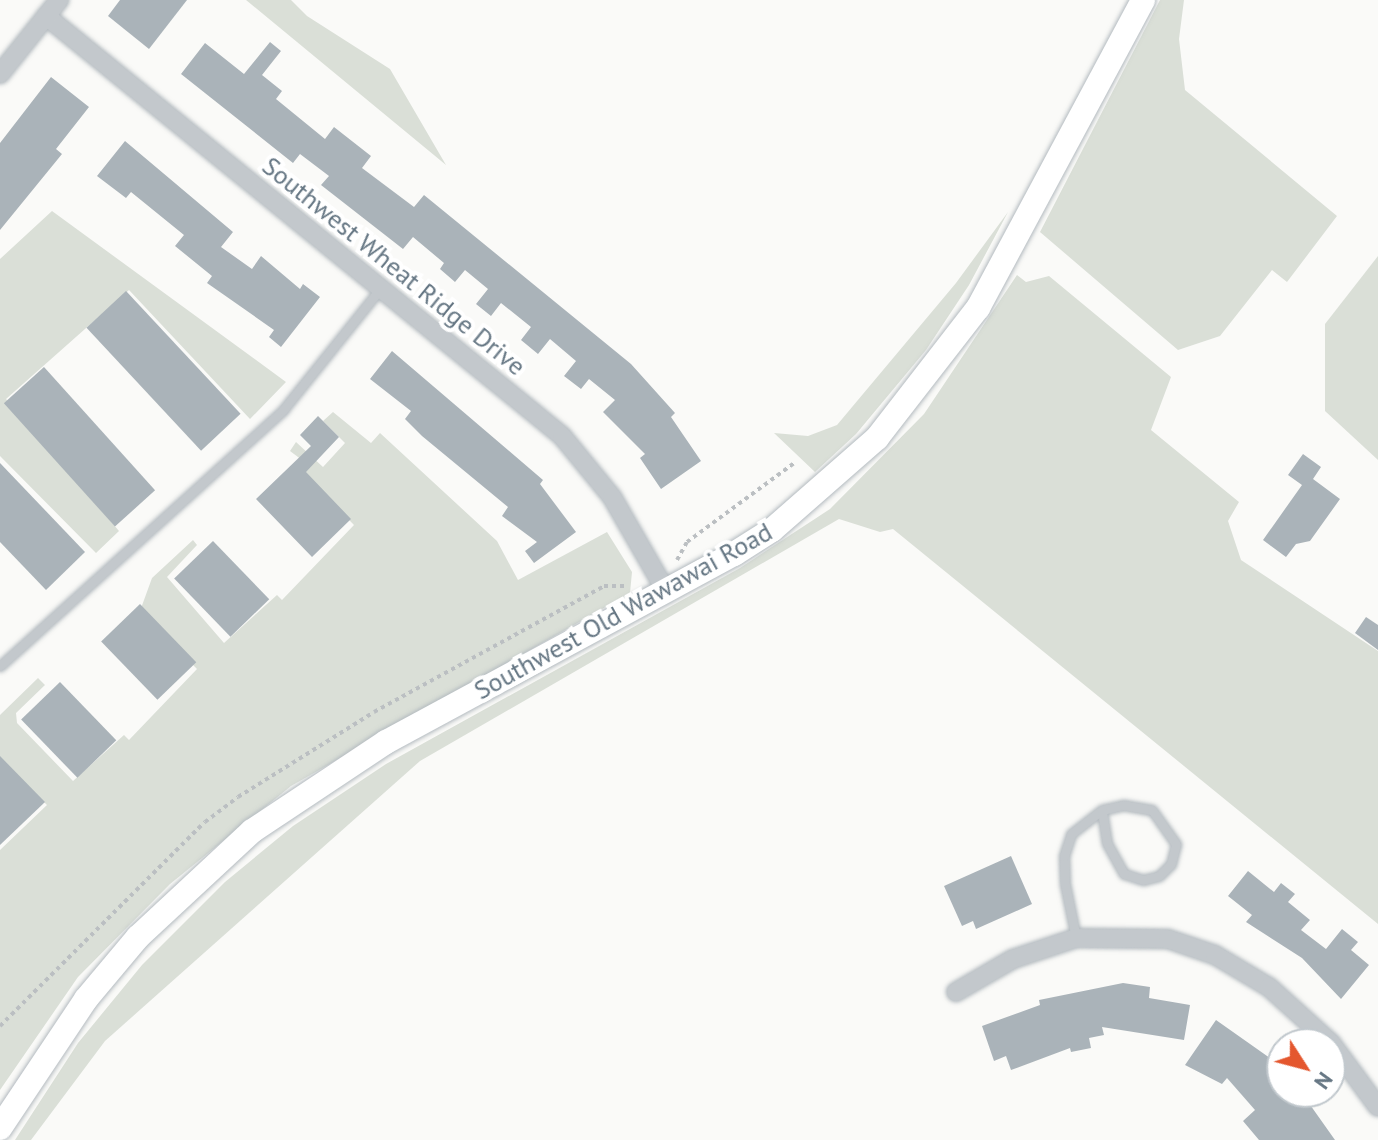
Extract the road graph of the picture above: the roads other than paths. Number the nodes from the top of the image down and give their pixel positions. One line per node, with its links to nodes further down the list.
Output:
1 (59, 0): 3 (street)
2 (1143, 0): 6 (main road, Southwest Old Wawawai Road)
3 (46, 16): 4 (street); 5 (street, Southwest Wheat Ridge Drive)
4 (0, 74)
5 (379, 290): 6 (street, Southwest Wheat Ridge Drive); 7 (lane)
6 (667, 593): 12 (main road, Southwest Old Wawawai Road)
7 (0, 666)
8 (1102, 810): 8 (lane); 9 (lane)
9 (1076, 938): 10 (street); 11 (street)
10 (956, 992)
11 (1378, 1107)
12 (0, 1128)

